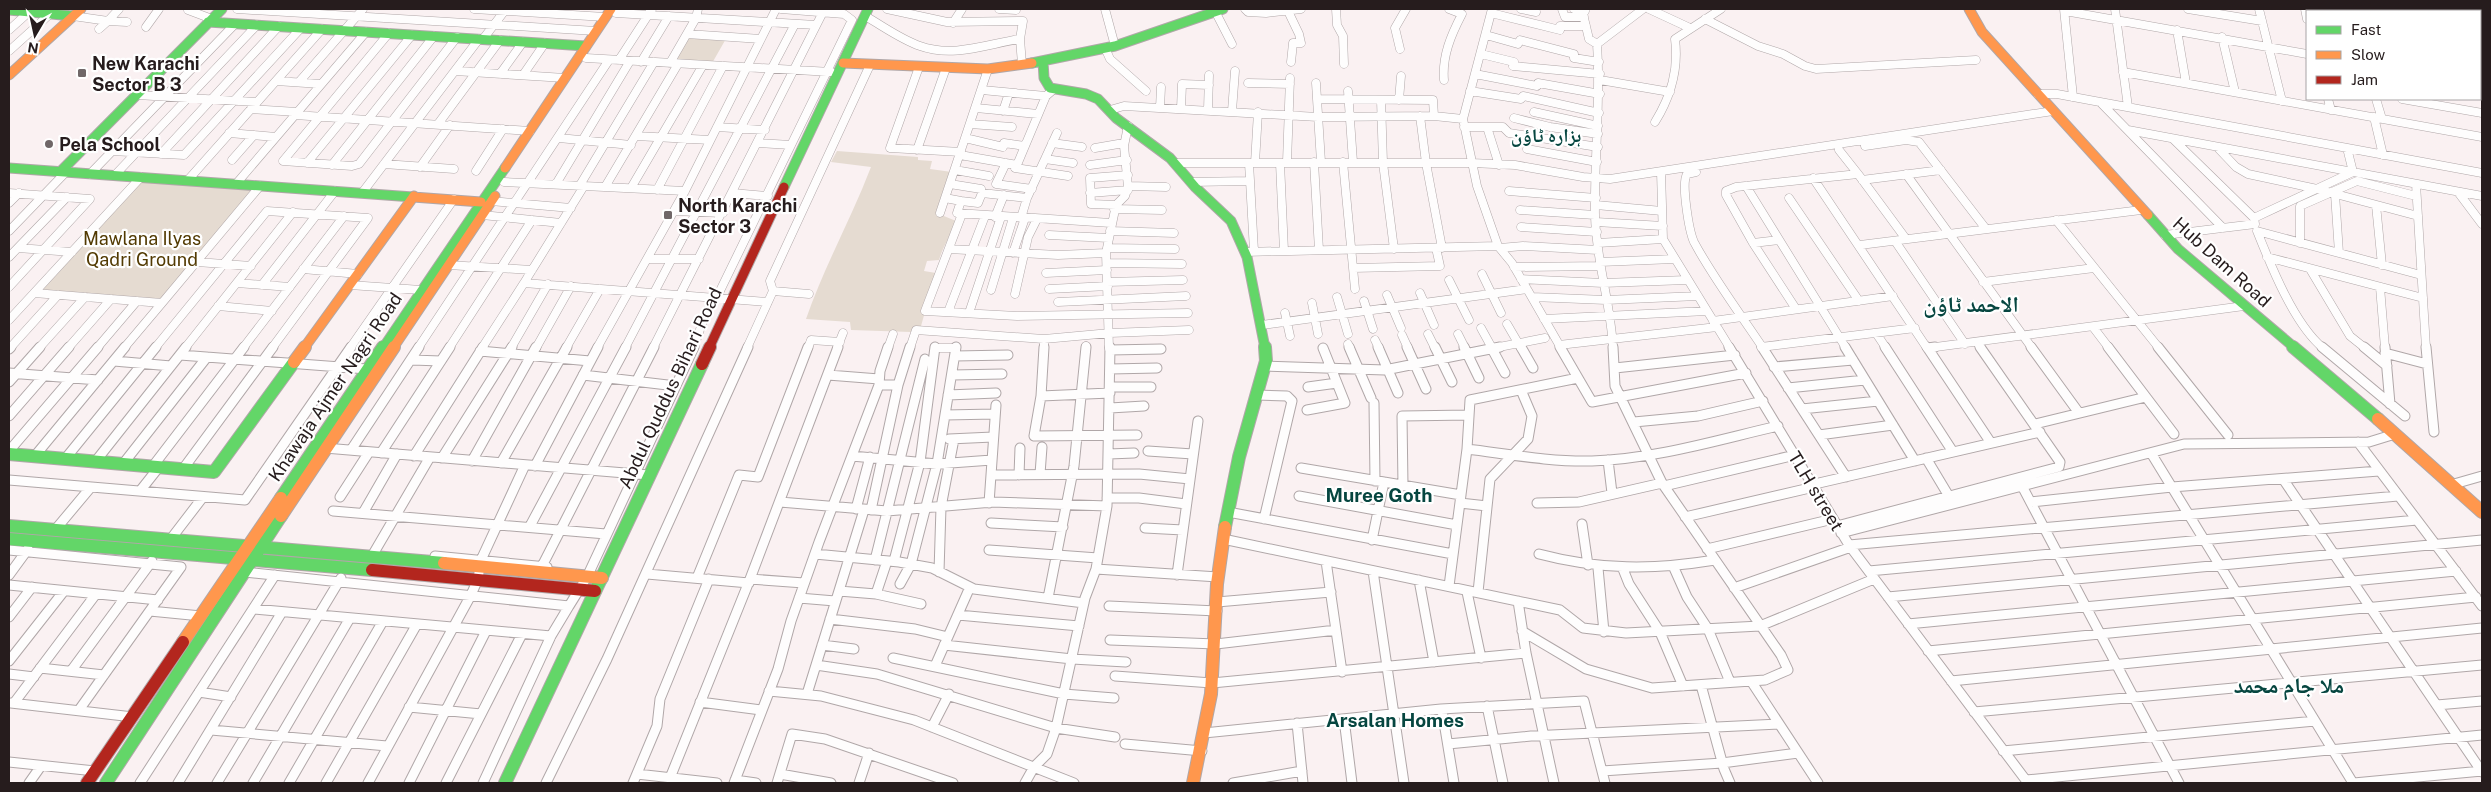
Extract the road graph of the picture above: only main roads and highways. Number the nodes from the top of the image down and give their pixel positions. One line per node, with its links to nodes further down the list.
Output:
1 (222, 9): 8 (main road)
2 (1969, 9): 20 (main road, Hub Dam Road)
3 (9, 10): 5 (main road)
4 (1217, 10): 10 (main road)
5 (77, 12): 12 (main road)
6 (613, 12): 9 (main road, Khawaja Ajmer Nagri Road); 14 (main road, Khawaja Ajmer Nagri Road)
7 (866, 12): 11 (main road, Abdul Quddus Bihari Road)
8 (210, 20): 9 (main road); 15 (main road)
9 (586, 46): 14 (main road, Khawaja Ajmer Nagri Road)
10 (1043, 61): 11 (main road); 32 (main road)
11 (841, 68): 27 (main road, Abdul Quddus Bihari Road)
12 (9, 75)
13 (9, 168): 15 (main road)
14 (509, 168): 17 (main road, Khawaja Ajmer Nagri Road); 17 (main road, Khawaja Ajmer Nagri Road)
15 (64, 172): 16 (main road)
16 (414, 196): 17 (main road); 19 (main road)
17 (486, 202): 18 (main road, Khawaja Ajmer Nagri Road); 18 (main road, Khawaja Ajmer Nagri Road)
18 (455, 247): 23 (main road, Khawaja Ajmer Nagri Road); 24 (main road, Khawaja Ajmer Nagri Road)
19 (9, 454)
20 (2482, 512)
21 (9, 526): 24 (main road)
22 (9, 539): 25 (main road)
23 (264, 544): 24 (main road); 26 (main road, Khawaja Ajmer Nagri Road); 27 (main road)
24 (249, 546): 25 (main road, Khawaja Ajmer Nagri Road)
25 (240, 559): 26 (main road); 29 (main road, Khawaja Ajmer Nagri Road)
26 (253, 560): 28 (main road); 30 (main road, Khawaja Ajmer Nagri Road)
27 (602, 578): 28 (main road, Abdul Quddus Bihari Road)
28 (595, 591): 31 (main road, Abdul Quddus Bihari Road)
29 (87, 783)
30 (106, 783)
31 (505, 783)
32 (1193, 783)

